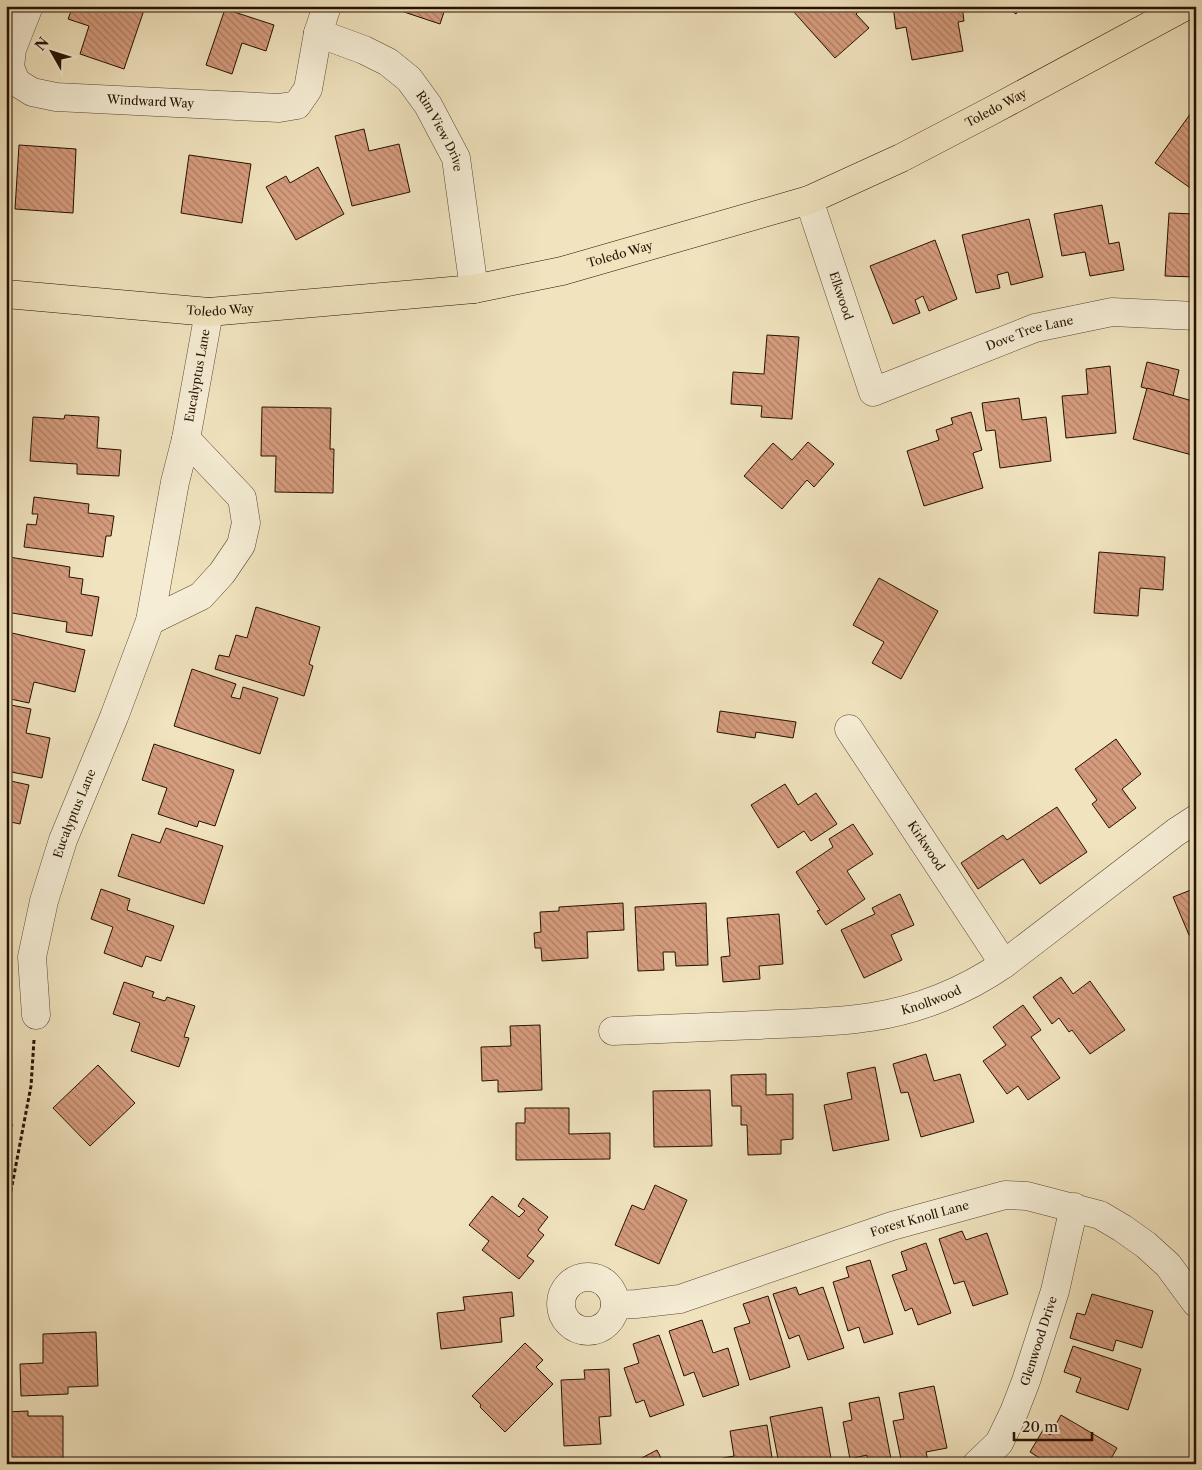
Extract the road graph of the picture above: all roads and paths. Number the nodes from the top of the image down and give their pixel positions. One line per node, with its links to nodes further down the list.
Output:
1 (29, 6): 5 (street)
2 (327, 6): 4 (street)
3 (1186, 6): 6 (main road, Toledo Way)
4 (318, 33): 5 (street, Windward Way); 7 (street, Rim View Drive)
5 (11, 82)
6 (809, 200): 7 (main road, Toledo Way); 11 (street, Elkwood)
7 (474, 289): 9 (main road, Toledo Way)
8 (6, 294): 9 (main road, Toledo Way)
9 (209, 312): 12 (street, Eucalyptus Lane)
10 (1196, 316): 11 (street, Dove Tree Lane)
11 (873, 392)
12 (186, 439): 13 (street, Eucalyptus Lane); 13 (street, Eucalyptus Lane)
13 (150, 622): 17 (street, Eucalyptus Lane)
14 (849, 729): 16 (street, Kirkwood)
15 (1196, 819): 16 (street, Knollwood)
16 (1004, 964): 18 (street, Knollwood)
17 (36, 1015): 20 (path)
18 (613, 1031)
19 (1074, 1207): 21 (street, Forest Knoll Lane); 22 (street, Forest Knoll Lane); 23 (street, Glenwood Drive)
20 (6, 1217)
21 (1196, 1303)
22 (615, 1305)
23 (977, 1464)

